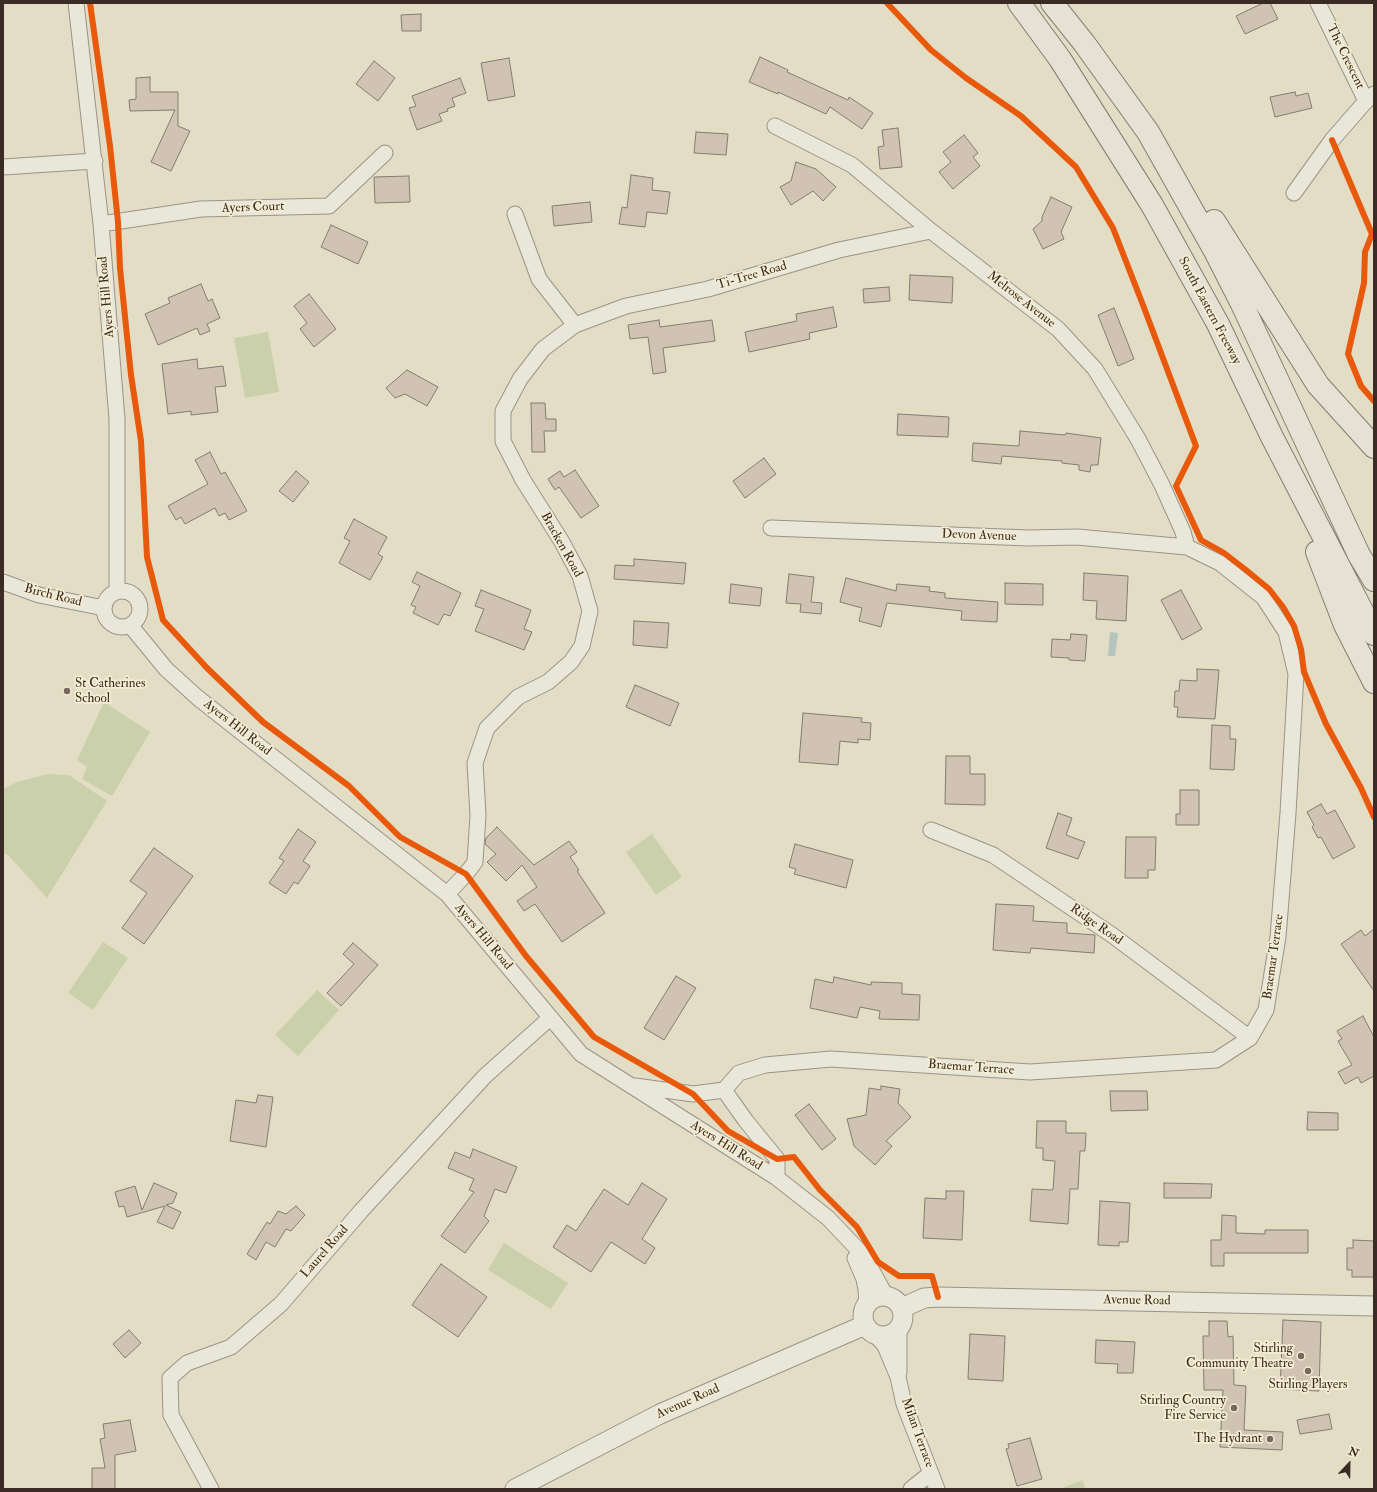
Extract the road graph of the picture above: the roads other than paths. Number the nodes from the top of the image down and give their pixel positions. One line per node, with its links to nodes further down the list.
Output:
1 (76, 3): 9 (street, Ayers Hill Road)
2 (1019, 3): 16 (highway, South Eastern Freeway)
3 (1052, 3): 7 (highway)
4 (1318, 3): 5 (street, The Crescent)
5 (1370, 97): 11 (street)
6 (775, 126): 14 (street, Melrose Avenue)
7 (1148, 132): 17 (highway); 20 (highway)
8 (385, 153): 13 (street, Ayers Court)
9 (94, 161): 10 (street); 13 (street, Ayers Hill Road)
10 (3, 167)
11 (1294, 193)
12 (515, 214): 15 (street)
13 (101, 224): 22 (street, Ayers Hill Road)
14 (930, 231): 15 (street, Ti-Tree Road); 19 (street, Melrose Avenue)
15 (575, 325): 28 (street, Bracken Road)
16 (1272, 437): 25 (highway, South Eastern Freeway); 26 (highway)
17 (1374, 447)
18 (771, 528): 19 (street, Devon Avenue)
19 (1188, 547): 30 (street, Braemar Terrace)
20 (1374, 580)
21 (3, 582): 23 (street, Birch Road)
22 (117, 592): 23 (street); 24 (street)
23 (104, 608): 24 (street)
24 (130, 625): 28 (street, Ayers Hill Road)
25 (1374, 634)
26 (1374, 682)
27 (931, 830): 30 (street, Ridge Road)
28 (447, 894): 29 (street, Ayers Hill Road)
29 (550, 1018): 31 (street, Ayers Hill Road); 43 (street, Laurel Road)
30 (1250, 1038): 32 (street, Braemar Terrace)
31 (630, 1085): 32 (street); 33 (street, Ayers Hill Road)
32 (724, 1090): 33 (street)
33 (777, 1178): 34 (street, Ayers Hill Road)
34 (845, 1235): 35 (street, Ayers Hill Road); 36 (street, Ayers Hill Road)
35 (886, 1296): 36 (street); 38 (street)
36 (867, 1305): 40 (street)
37 (1374, 1306): 38 (street, Avenue Road)
38 (902, 1308): 39 (street)
39 (900, 1328): 40 (street); 41 (street, Milan Terrace)
40 (870, 1329): 41 (street, Milan Terrace); 44 (street, Avenue Road)
41 (898, 1377): 42 (street, Milan Terrace)
42 (931, 1473): 45 (street); 46 (street, Milan Terrace)
43 (211, 1489)
44 (515, 1489)
45 (911, 1489)
46 (937, 1489)

